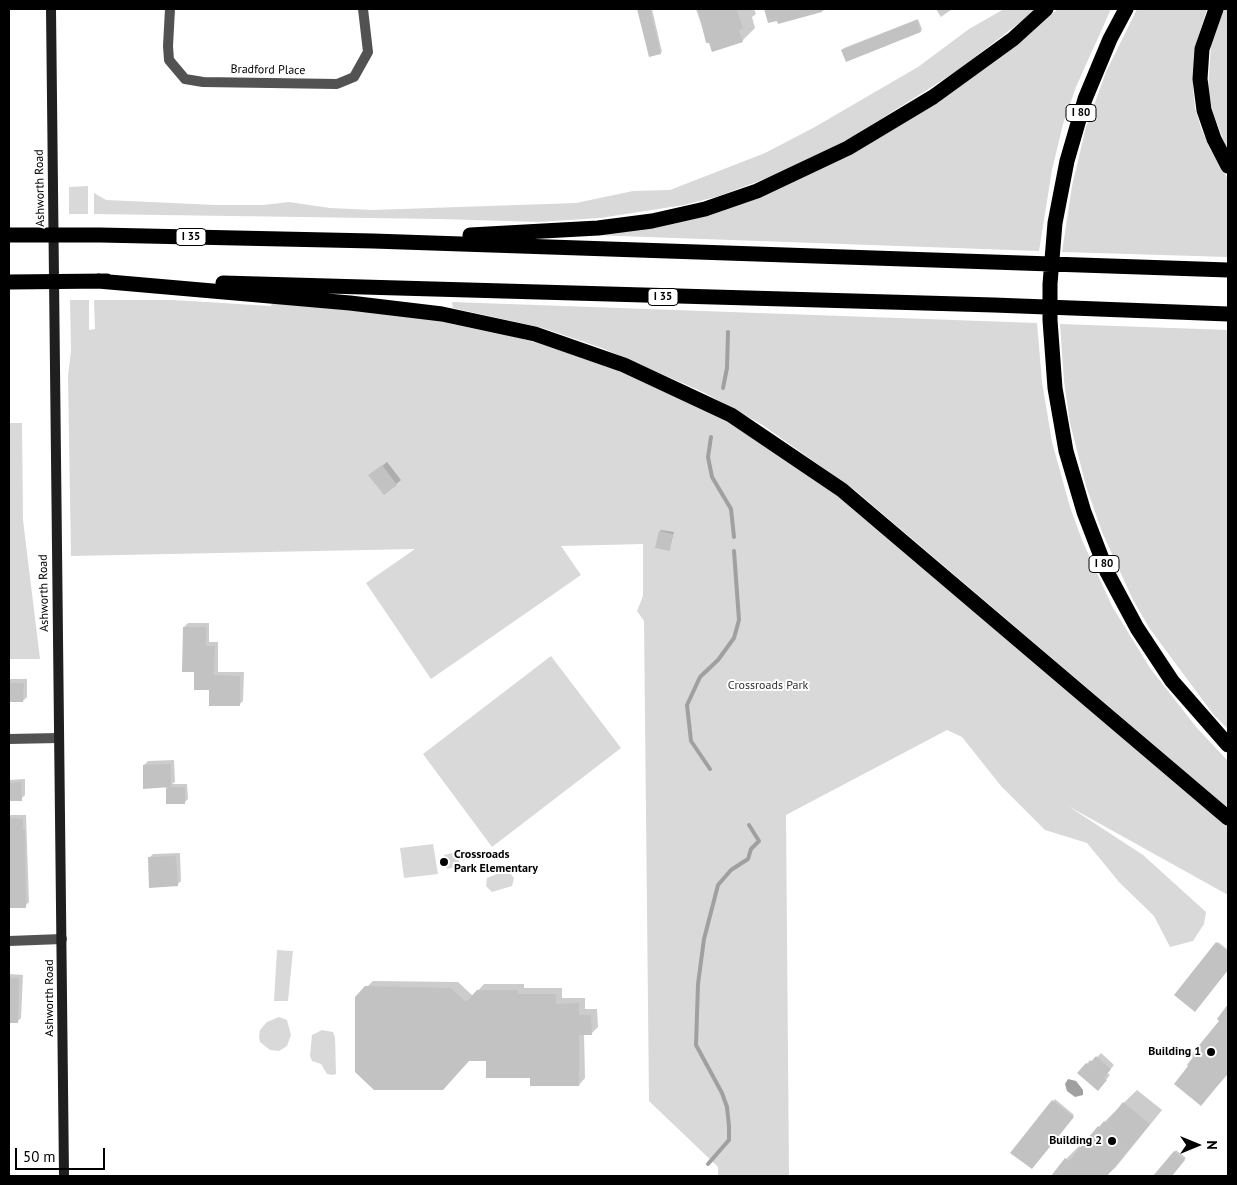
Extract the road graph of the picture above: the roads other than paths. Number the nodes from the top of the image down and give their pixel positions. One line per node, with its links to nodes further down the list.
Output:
1 (51, 9): 14 (main road, Ashworth Road)
2 (170, 9): 3 (street, Bradford Place)
3 (363, 9)
4 (1046, 9): 9 (highway)
5 (1126, 9): 16 (highway, I 80)
6 (1216, 9): 7 (highway)
7 (1228, 166)
8 (9, 235): 9 (highway, I 35)
9 (373, 241): 10 (highway, I 35)
10 (1228, 270)
11 (98, 281): 12 (highway, I 35); 13 (highway, I 35); 17 (highway)
12 (9, 282)
13 (1228, 314)
14 (59, 738): 15 (street); 18 (main road, Ashworth Road)
15 (9, 739)
16 (1228, 744)
17 (1228, 818)
18 (62, 939): 19 (street); 20 (main road, Ashworth Road)
19 (9, 940)
20 (64, 1176)

